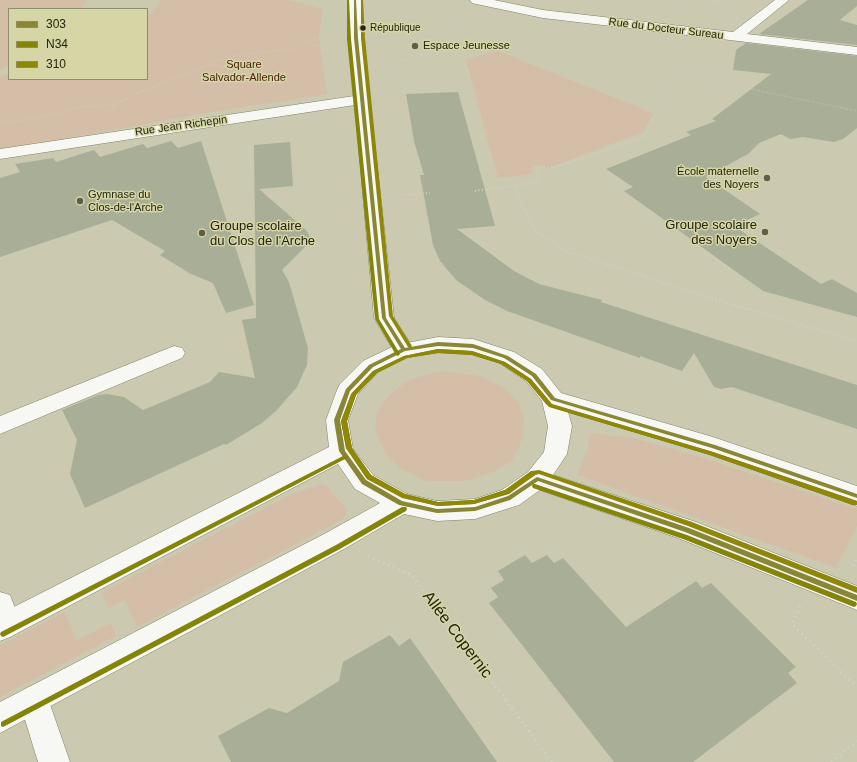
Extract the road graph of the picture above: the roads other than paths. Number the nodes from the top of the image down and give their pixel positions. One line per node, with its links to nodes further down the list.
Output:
1 (355, 0): 6 (street)
2 (476, 0): 4 (street, Rue du Docteur Sureau)
3 (783, 0): 4 (street)
4 (735, 37): 5 (street, Rue du Docteur Sureau)
5 (857, 51)
6 (363, 99): 7 (street, Rue Jean Richepin); 8 (street)
7 (0, 154)
8 (404, 350): 10 (street); 12 (street)
9 (174, 353): 11 (street)
10 (553, 399): 13 (street); 14 (street)
11 (0, 426)
12 (342, 451): 15 (street); 17 (street)
13 (537, 479): 15 (street); 16 (street)
14 (857, 496)
15 (401, 503): 18 (street)
16 (848, 594)
17 (2, 619)
18 (34, 700): 19 (street); 20 (street)
19 (0, 718)
20 (54, 762)

